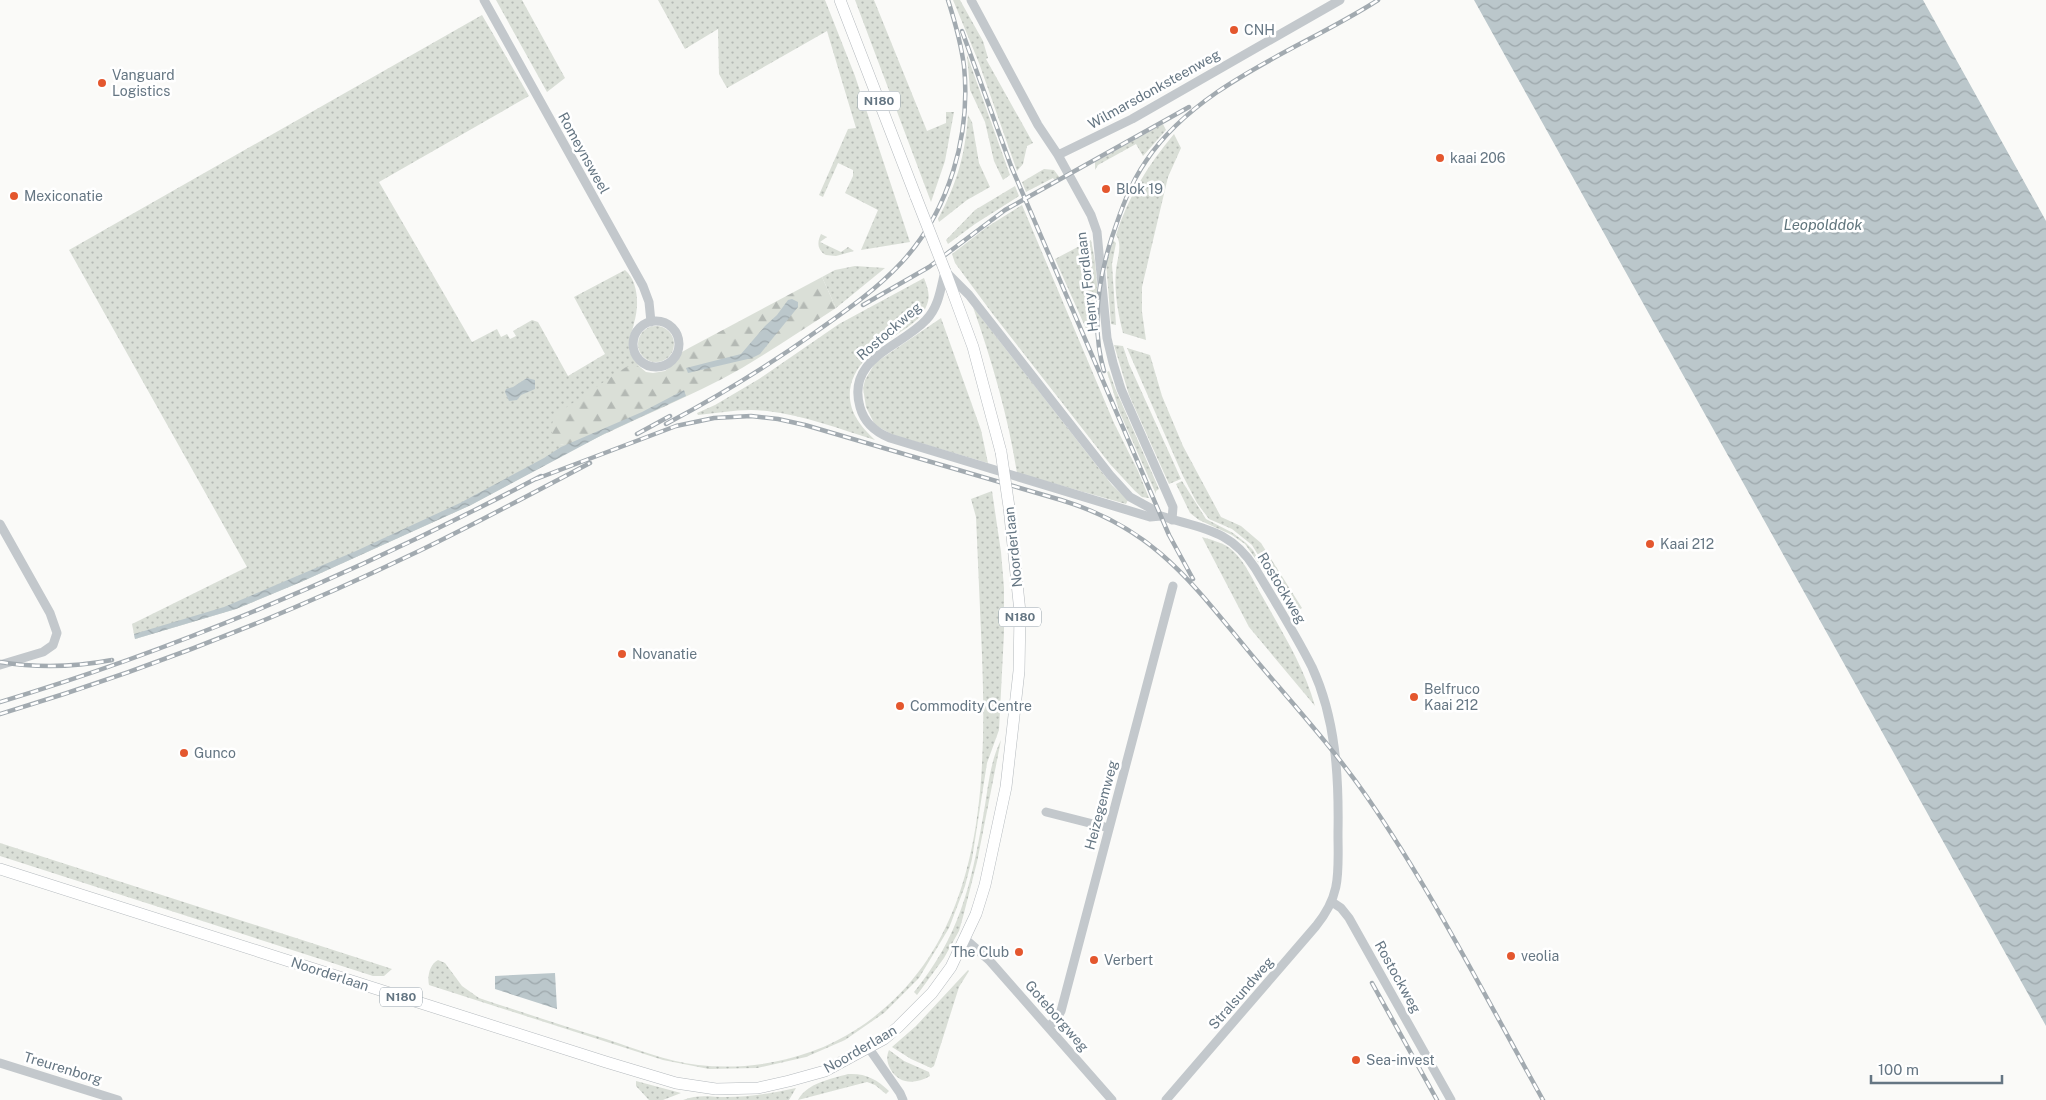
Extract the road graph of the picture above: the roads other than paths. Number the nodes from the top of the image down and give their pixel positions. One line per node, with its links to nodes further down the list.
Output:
1 (484, 0): 7 (street, Romeynsweel)
2 (971, 0): 5 (street, Henry Fordlaan)
3 (1340, 0): 5 (street, Wilmarsdonksteenweg)
4 (841, 2): 6 (main road, Noorderlaan / N180, bridge)
5 (1058, 155): 9 (street, Henry Fordlaan)
6 (945, 270): 8 (street, Noorderlaan); 8 (street, Rostockweg); 17 (main road, Noorderlaan / N180, bridge)
7 (651, 322): 7 (street)
8 (1157, 515): 9 (street, Rostockweg)
9 (1172, 520): 16 (street, Rostockweg)
10 (0, 524): 12 (street)
11 (1173, 586): 14 (street, Heizegemweg)
12 (0, 666)
13 (1046, 812): 14 (street)
14 (1109, 828): 18 (street, Heizegemweg)
15 (0, 869): 19 (main road, Noorderlaan / N180)
16 (1332, 902): 24 (street, Stralsundweg); 25 (street, Rostockweg)
17 (965, 939): 18 (street, Goteborgweg); 19 (main road, Noorderlaan / N180)
18 (1048, 1028): 23 (street, Goteborgweg)
19 (868, 1047): 22 (street)
20 (0, 1063): 21 (street, Treurenborg)
21 (118, 1100)
22 (903, 1100)
23 (1112, 1100)
24 (1166, 1100)
25 (1451, 1100)

